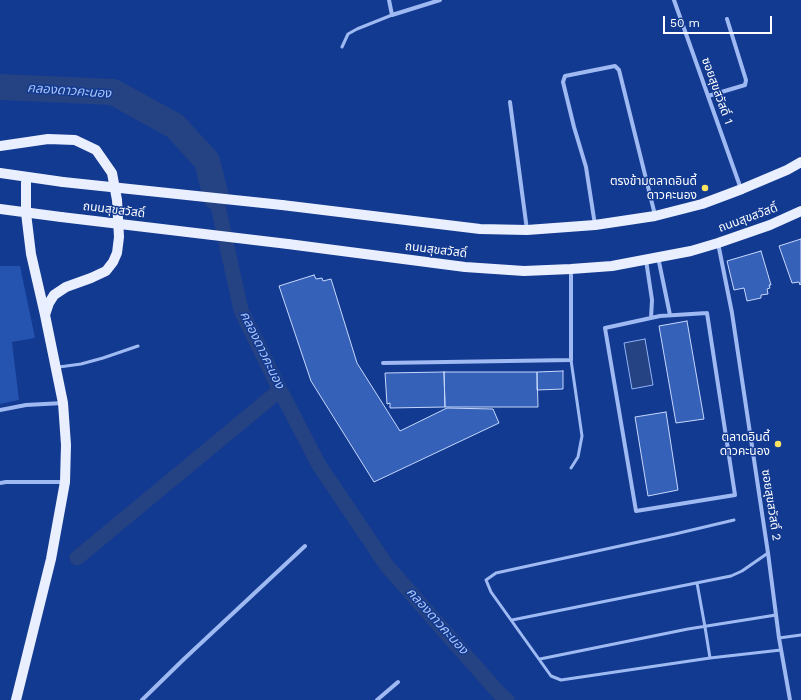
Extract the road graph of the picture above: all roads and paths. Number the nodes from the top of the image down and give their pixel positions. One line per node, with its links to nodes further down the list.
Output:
1 (389, 0): 4 (street)
2 (440, 0): 4 (street)
3 (674, 0): 7 (street, ซอยสุขสวัสดิ์ 1)
4 (392, 15): 6 (lane)
5 (726, 19): 7 (street)
6 (342, 47)
7 (708, 96): 13 (street, ซอยสุขสวัสดิ์ 1)
8 (510, 102): 19 (street)
9 (0, 146): 24 (main road)
10 (801, 162): 13 (main road, ถนนสุขสวัสดิ์)
11 (0, 173): 12 (main road, ถนนสุขสวัสดิ์)
12 (26, 177): 16 (main road); 19 (main road, ถนนสุขสวัสดิ์, bridge)
13 (742, 189): 17 (main road, ถนนสุขสวัสดิ์)
14 (0, 209): 16 (main road, ถนนสุขสวัสดิ์)
15 (801, 211): 20 (main road, ถนนสุขสวัสดิ์)
16 (26, 213): 23 (main road, ถนนสุขสวัสดิ์, bridge); 24 (main road)
17 (656, 216): 18 (main road, ถนนสุขสวัสดิ์); 18 (street)
18 (596, 225): 19 (main road, ถนนสุขสวัสดิ์)
19 (527, 230)
20 (718, 243): 21 (main road, ถนนสุขสวัสดิ์); 38 (street, ซอยสุขสวัสดิ์ 2)
21 (658, 257): 22 (main road, ถนนสุขสวัสดิ์); 25 (street)
22 (646, 260): 23 (main road, ถนนสุขสวัสดิ์); 26 (street)
23 (571, 269): 28 (street)
24 (45, 315): 30 (main road)
25 (670, 315): 26 (street); 26 (street)
26 (651, 318)
27 (138, 346): 30 (lane)
28 (571, 360): 29 (street); 33 (lane)
29 (384, 363)
30 (56, 368): 31 (main road)
31 (63, 403): 32 (street); 34 (main road)
32 (0, 410)
33 (571, 468)
34 (65, 482): 35 (street); 49 (main road)
35 (0, 483)
36 (734, 520): 41 (lane)
37 (305, 546): 50 (street)
38 (768, 553): 39 (lane); 40 (street, ซอยสุขสวัสดิ์ 2)
39 (697, 583): 41 (lane); 42 (lane)
40 (776, 615): 42 (lane); 44 (street, ซอยสุขสวัสดิ์ 2)
41 (512, 620): 47 (lane)
42 (705, 627): 46 (lane); 47 (lane)
43 (801, 635): 44 (lane)
44 (779, 638): 45 (street, ซอยสุขสวัสดิ์ 2)
45 (781, 650): 46 (lane); 52 (street, ซอยสุขสวัสดิ์ 2)
46 (710, 658): 47 (lane)
47 (540, 659)
48 (398, 682): 51 (street)
49 (16, 700)
50 (142, 700)
51 (377, 700)
52 (790, 700)

